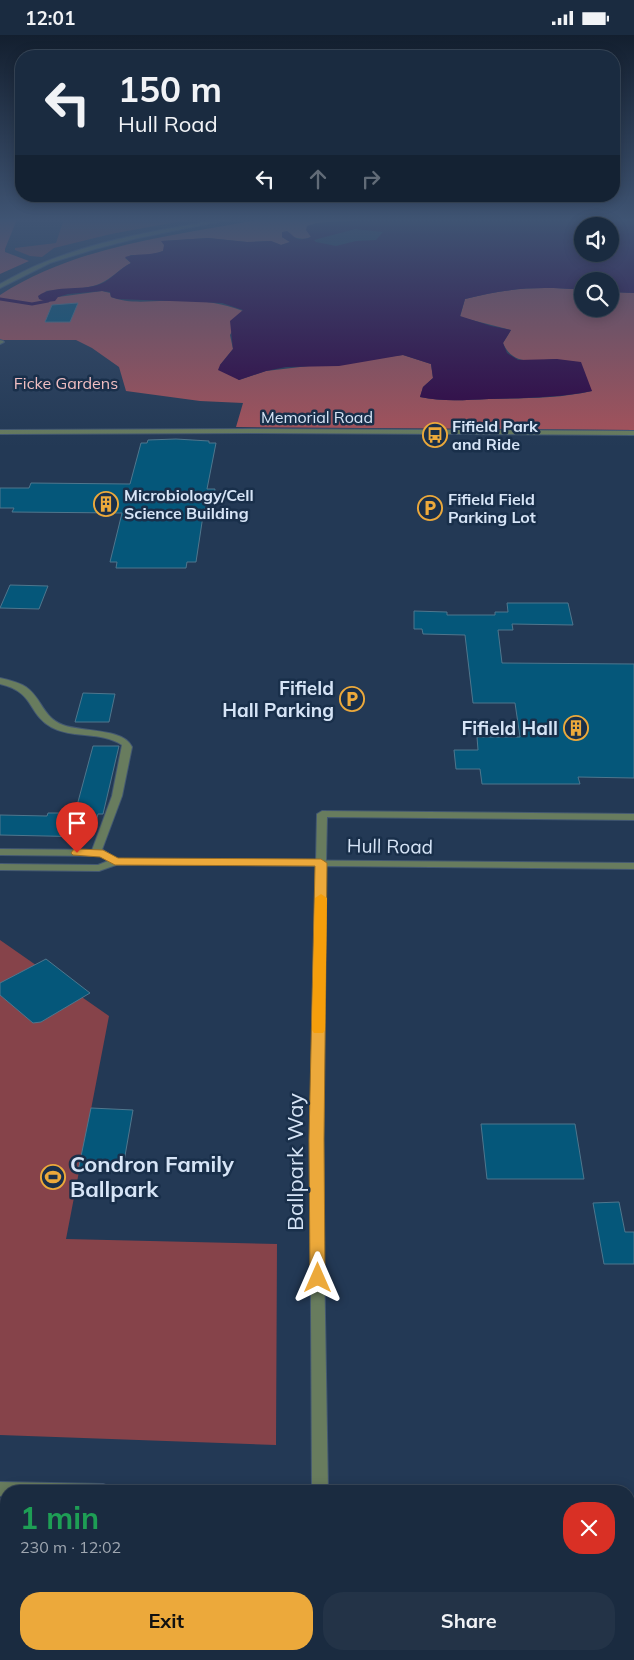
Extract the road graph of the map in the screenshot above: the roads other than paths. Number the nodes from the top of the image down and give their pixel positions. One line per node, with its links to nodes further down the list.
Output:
1 (0, 432): 2 (street, Memorial Road)
2 (634, 433)
3 (0, 681): 6 (street)
4 (634, 817): 8 (street, Ballpark Way)
5 (0, 852): 6 (street, Hull Road)
6 (96, 853): 7 (street, Hull Road)
7 (115, 861): 8 (street, Hull Road); 10 (street, Hull Road)
8 (321, 863): 9 (street, Hull Road); 11 (street, Ballpark Way)
9 (634, 866)
10 (0, 867)
11 (320, 1485)

